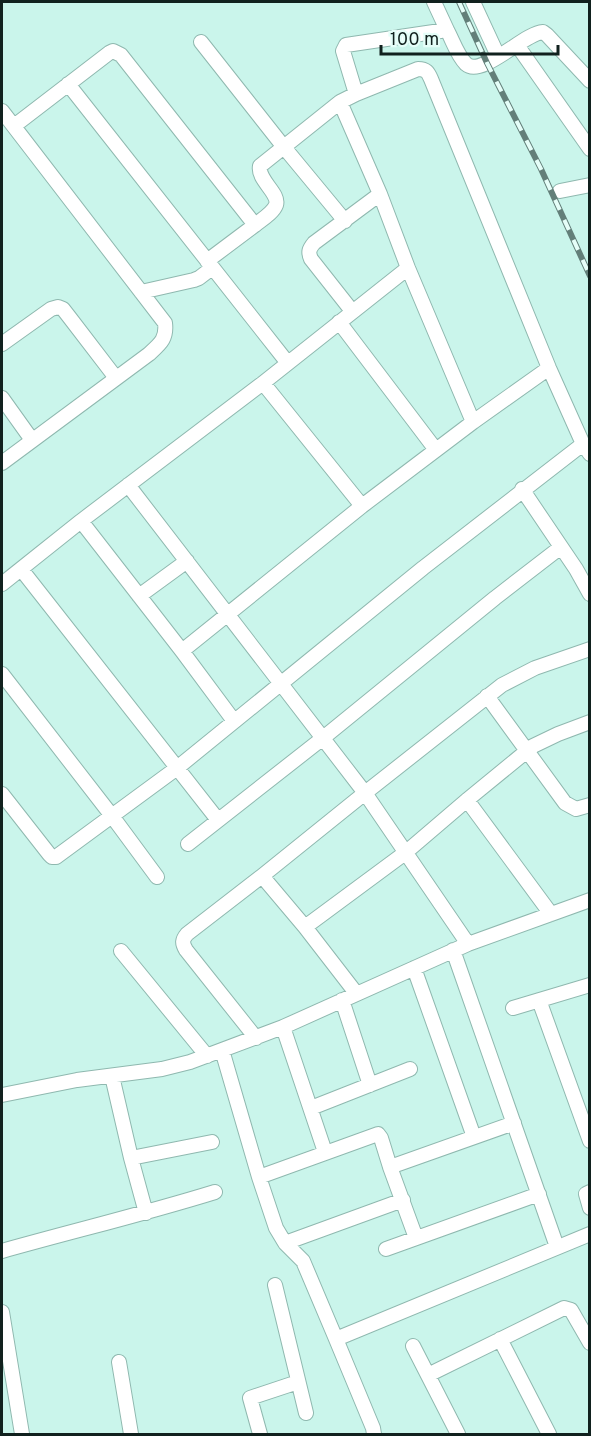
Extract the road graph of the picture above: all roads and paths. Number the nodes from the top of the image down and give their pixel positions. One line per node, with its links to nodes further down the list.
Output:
1 (434, 2): 3 (street)
2 (473, 2): 6 (street)
3 (447, 30): 6 (street); 9 (street)
4 (201, 42): 13 (street)
5 (517, 45): 6 (street); 7 (street); 14 (street)
6 (498, 56)
7 (590, 81)
8 (68, 84): 12 (street); 19 (street); 20 (street)
9 (356, 94): 10 (street); 27 (street)
10 (340, 102): 13 (street); 17 (street)
11 (2, 111): 12 (street)
12 (14, 126): 22 (street)
13 (283, 146): 18 (street); 19 (street)
14 (590, 149)
15 (590, 185): 16 (street)
16 (560, 191)
17 (380, 194): 18 (street); 21 (street)
18 (345, 221): 23 (street)
19 (255, 225): 20 (street)
20 (210, 265): 22 (street); 26 (street)
21 (408, 268): 23 (street); 31 (street)
22 (141, 292): 28 (street)
23 (352, 311): 24 (street)
24 (339, 322): 26 (street); 34 (street)
25 (2, 344): 28 (street)
26 (287, 362): 29 (street)
27 (549, 368): 31 (street); 33 (street)
28 (116, 378): 32 (street)
29 (263, 382): 36 (street); 38 (street)
30 (2, 398): 32 (street)
31 (473, 422): 34 (street)
32 (32, 440): 35 (street)
33 (586, 449): 37 (street)
34 (436, 450): 38 (street)
35 (2, 463)
36 (128, 485): 39 (street); 41 (street)
37 (522, 489): 40 (street); 50 (street)
38 (362, 506): 46 (street)
39 (81, 521): 42 (street); 45 (street)
40 (561, 547): 44 (street); 54 (street)
41 (187, 561): 45 (street); 46 (street)
42 (21, 569): 43 (street); 56 (street)
43 (2, 584)
44 (590, 594)
45 (139, 596): 48 (street)
46 (228, 615): 48 (street); 50 (street)
47 (590, 649): 51 (street)
48 (182, 651): 52 (street)
49 (2, 674): 61 (street)
50 (280, 684): 52 (street); 54 (street)
51 (487, 696): 55 (street); 57 (street)
52 (234, 721): 56 (street)
53 (590, 722): 55 (street)
54 (323, 738): 57 (street); 62 (street)
55 (526, 752): 59 (street); 60 (street)
56 (177, 768): 61 (street); 62 (street)
57 (364, 793): 64 (street); 65 (street)
58 (2, 794): 61 (street)
59 (467, 800): 64 (street); 68 (street)
60 (590, 805)
61 (112, 816): 66 (street)
62 (218, 820): 63 (street)
63 (188, 844)
64 (405, 853): 69 (street); 70 (street)
65 (262, 876): 69 (street); 80 (street)
66 (158, 877)
67 (590, 900): 68 (street)
68 (551, 914): 70 (street)
69 (305, 927): 75 (street)
70 (468, 944): 71 (street)
71 (453, 950): 73 (street); 88 (street)
72 (121, 951): 82 (street)
73 (414, 968): 75 (street); 89 (street)
74 (590, 985): 77 (street)
75 (356, 993): 76 (street)
76 (342, 1000): 79 (street); 85 (street)
77 (539, 1000): 78 (street); 90 (street)
78 (513, 1008)
79 (283, 1027): 80 (street); 87 (street)
80 (256, 1038): 81 (street)
81 (222, 1050): 82 (street); 95 (street)
82 (207, 1056): 84 (street)
83 (410, 1069): 85 (street)
84 (112, 1076): 86 (street); 93 (street)
85 (370, 1085): 87 (street)
86 (2, 1095)
87 (311, 1108): 92 (street)
88 (514, 1124): 89 (street); 98 (street)
89 (474, 1137): 94 (street)
90 (590, 1141)
91 (212, 1142): 93 (street)
92 (326, 1152): 94 (street); 95 (street)
93 (131, 1158): 101 (street)
94 (390, 1167): 99 (street)
95 (259, 1177): 104 (street)
96 (215, 1192): 101 (street)
97 (590, 1192): 100 (street)
98 (539, 1194): 103 (street); 105 (street)
99 (403, 1200): 103 (street); 104 (street)
100 (590, 1208)
101 (146, 1213): 107 (street)
102 (590, 1234): 105 (street)
103 (416, 1238): 106 (street)
104 (285, 1243): 110 (street)
105 (557, 1247): 110 (street)
106 (386, 1249)
107 (2, 1251)
108 (275, 1285): 116 (street)
109 (2, 1313): 118 (street)
110 (336, 1339): 121 (street)
111 (500, 1339): 112 (street); 115 (street); 123 (street)
112 (590, 1343)
113 (413, 1346): 115 (street)
114 (119, 1362): 119 (street)
115 (428, 1375): 122 (street)
116 (298, 1382): 117 (street); 120 (street)
117 (306, 1413)
118 (22, 1434)
119 (131, 1434)
120 (260, 1434)
121 (374, 1434)
122 (458, 1434)
123 (549, 1434)

